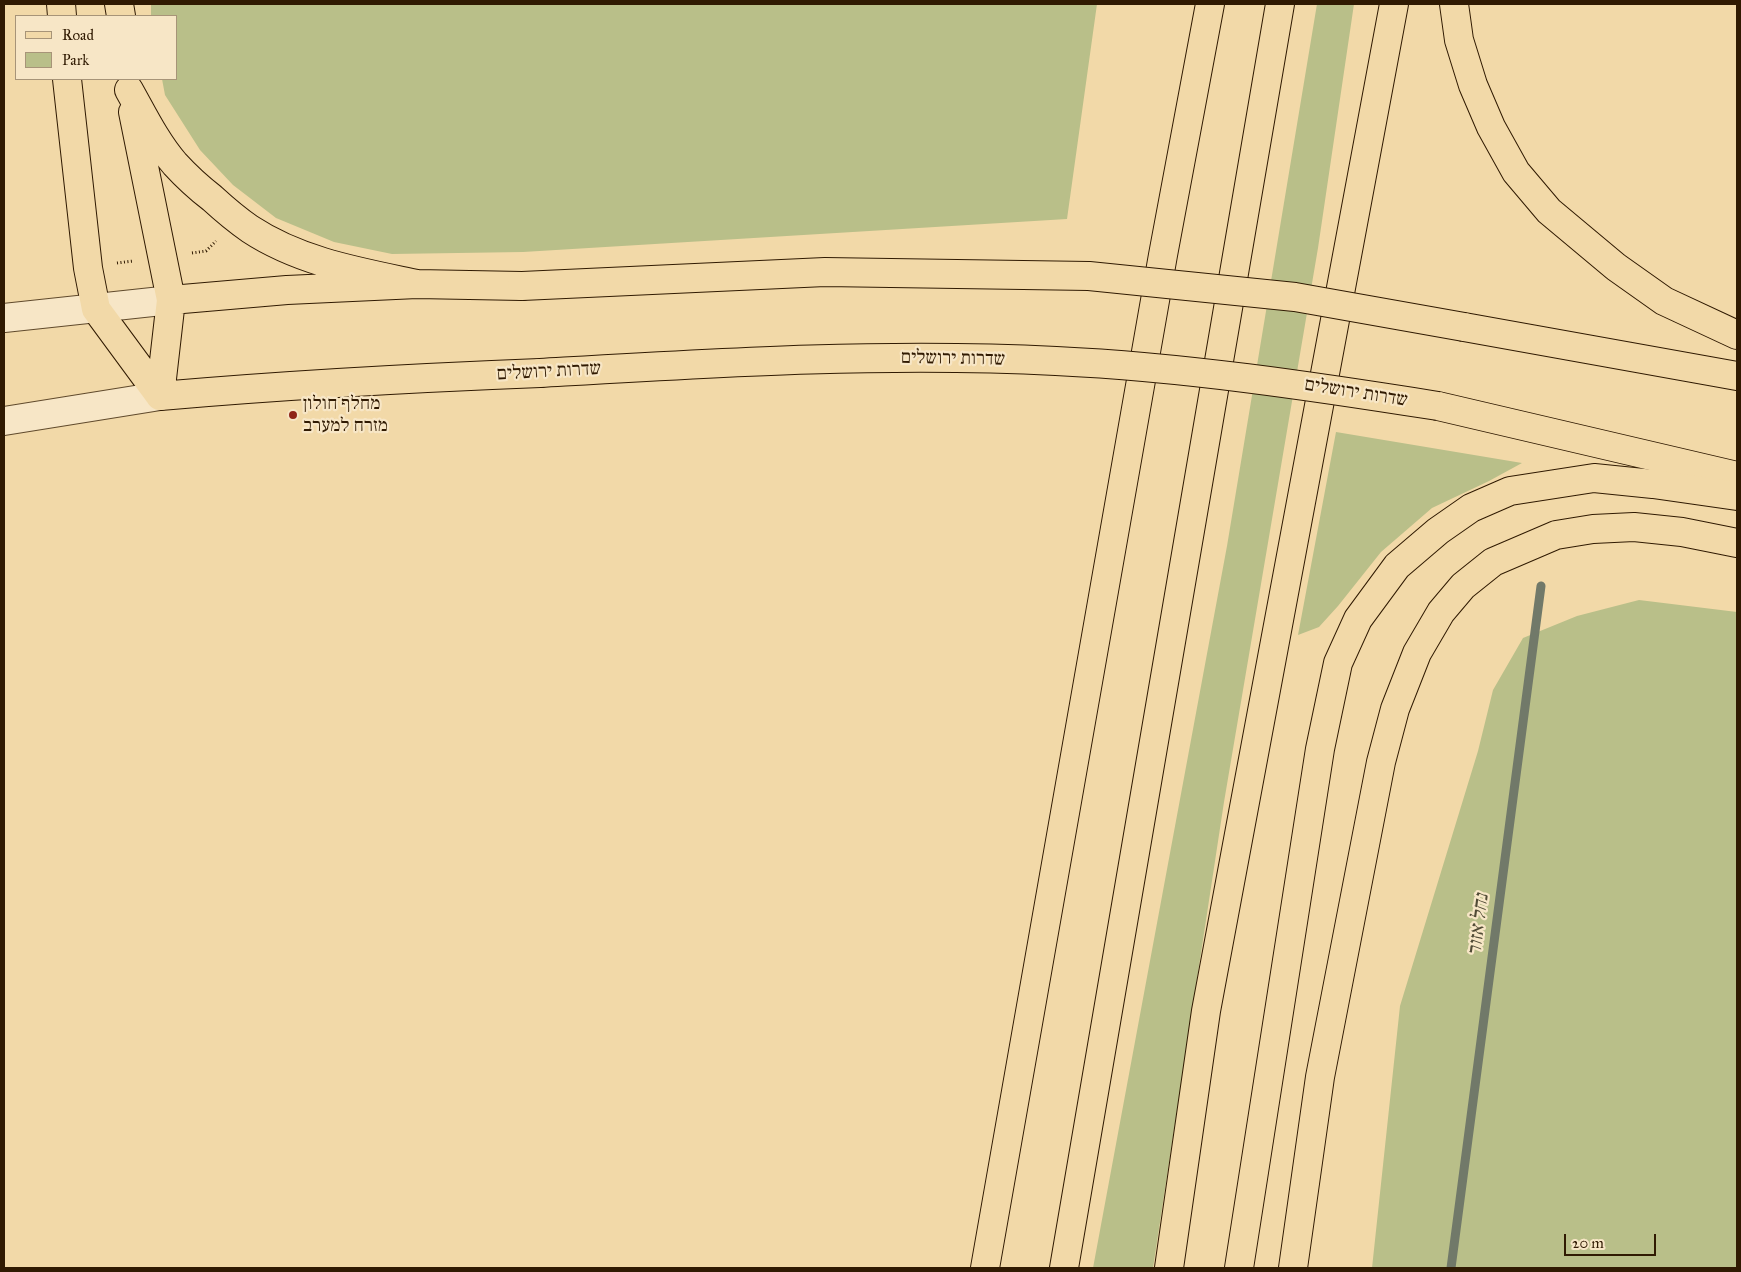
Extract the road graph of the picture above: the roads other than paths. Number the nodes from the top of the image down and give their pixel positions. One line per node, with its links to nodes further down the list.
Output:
1 (1210, 4): 18 (main road)
2 (1280, 4): 19 (main road)
3 (1394, 4): 20 (main road)
4 (1454, 4): 11 (main road)
5 (68, 80): 9 (main road)
6 (128, 84): 7 (main road); 8 (main road)
7 (417, 284): 8 (main road); 12 (main road, bridge)
8 (171, 300): 9 (street); 13 (main road)
9 (96, 309): 10 (street); 13 (main road)
10 (4, 318)
11 (1737, 335)
12 (1737, 376)
13 (160, 396): 14 (street); 15 (main road, שדרות ירושלים, bridge)
14 (4, 421)
15 (1737, 476)
16 (1737, 496): 21 (main road)
17 (1737, 543): 22 (main road)
18 (984, 1268)
19 (1064, 1268)
20 (1169, 1268)
21 (1239, 1268)
22 (1294, 1268)

